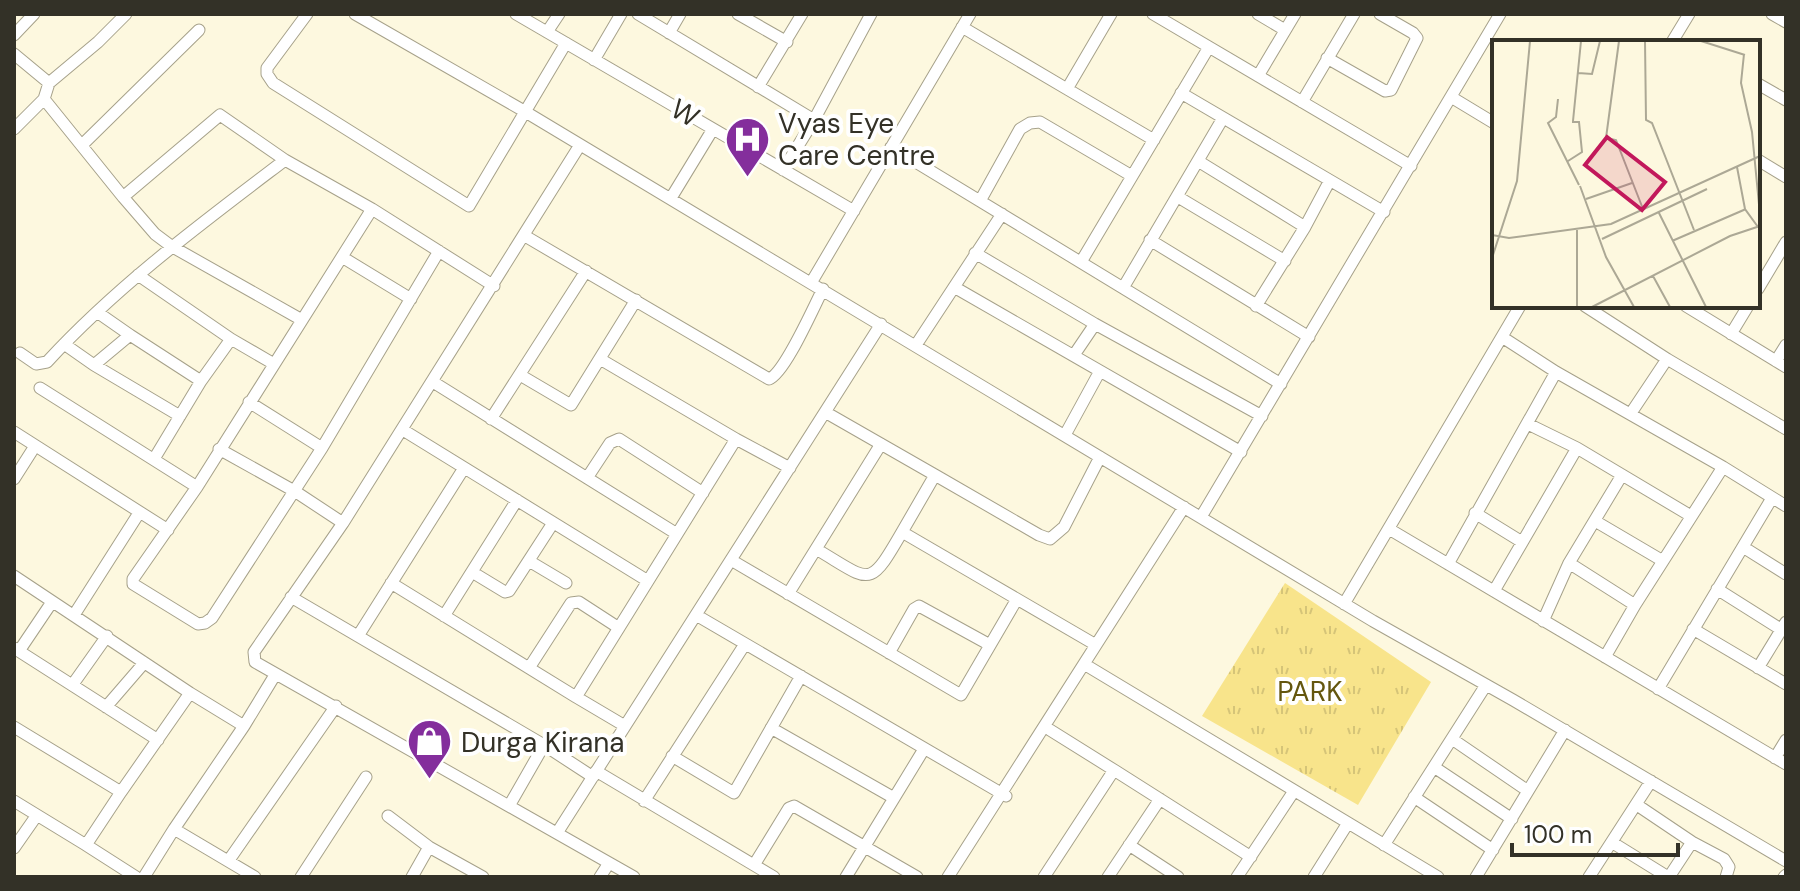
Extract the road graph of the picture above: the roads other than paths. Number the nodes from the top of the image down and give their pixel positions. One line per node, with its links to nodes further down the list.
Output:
1 (34, 14): 29 (street)
2 (126, 14): 38 (street)
3 (307, 14): 47 (street)
4 (355, 14): 47 (street)
5 (516, 14): 27 (street, W)
6 (559, 14): 27 (street)
7 (621, 14): 36 (street)
8 (638, 14): 28 (street)
9 (680, 14): 28 (street)
10 (738, 14): 31 (street)
11 (802, 14): 31 (street)
12 (871, 14): 49 (street)
13 (970, 14): 24 (street)
14 (1111, 14): 41 (street)
15 (1153, 14): 33 (street)
16 (1258, 14): 26 (street)
17 (1295, 14): 26 (street)
18 (1354, 14): 35 (street)
19 (1380, 14): 35 (street)
20 (1689, 14): 30 (street)
21 (1773, 14): 23 (street)
22 (1494, 16): 43 (street)
23 (1786, 22)
24 (962, 27): 41 (street); 56 (street)
25 (199, 30): 54 (street)
26 (1285, 30): 37 (street)
27 (547, 32): 32 (street, W)
28 (669, 33): 40 (street)
29 (14, 35)
30 (1678, 40)
31 (787, 42): 40 (street)
32 (566, 43): 36 (street, W); 47 (street)
33 (1209, 47): 37 (street); 42 (street)
34 (14, 54): 38 (street)
35 (1327, 58): 46 (street)
36 (594, 60): 52 (street, W)
37 (1258, 76): 46 (street)
38 (49, 83): 45 (street)
39 (1760, 85): 44 (street)
40 (758, 87): 49 (street)
41 (1067, 89): 53 (street)
42 (1181, 93): 48 (street); 53 (street)
43 (1451, 97): 50 (street); 60 (street)
44 (1785, 98)
45 (44, 99): 51 (street); 54 (street)
46 (1302, 102): 60 (street)
47 (524, 111): 55 (street)
48 (1223, 118): 58 (street); 64 (street)
49 (814, 120): 61 (street)
50 (1492, 122)
51 (14, 129)
52 (713, 129): 61 (street, W); 67 (street)
53 (1154, 140): 62 (street)
54 (82, 145): 65 (street)
55 (580, 145): 67 (street); 74 (street)
56 (891, 147): 68 (street); 70 (street)
57 (285, 160): 65 (street); 69 (street); 77 (street)
58 (1198, 161): 66 (street); 73 (street)
59 (1760, 161): 63 (street)
60 (1411, 166): 71 (street)
61 (783, 170): 70 (street, W)
62 (1132, 176): 68 (street); 82 (street)
63 (1786, 177)
64 (1329, 182): 71 (street); 73 (street)
65 (123, 197): 77 (street)
66 (1178, 197): 75 (street); 81 (street)
67 (671, 198): 85 (street)
68 (980, 201): 72 (street)
69 (372, 209): 78 (street); 80 (street)
70 (854, 211): 85 (street)
71 (1384, 212): 104 (street)
72 (1002, 214): 79 (street); 82 (street)
73 (1305, 227): 81 (street)
74 (525, 236): 83 (street); 86 (street)
75 (1150, 240): 89 (street); 93 (street)
76 (1786, 242): 87 (street)
77 (171, 246): 84 (street); 99 (street)
78 (439, 251): 86 (street); 91 (street)
79 (975, 253): 88 (street); 101 (street)
80 (342, 257): 91 (street); 99 (street)
81 (1285, 261): 93 (street)
82 (1081, 262): 89 (street)
83 (586, 271): 92 (street); 119 (street)
84 (138, 275): 98 (street); 106 (street)
85 (811, 283): 90 (street)
86 (494, 286): 121 (street)
87 (1760, 286)
88 (954, 287): 108 (street); 111 (street)
89 (1123, 288): 122 (street)
90 (823, 289): 92 (street); 100 (street)
91 (411, 299): 138 (street)
92 (636, 300): 112 (street)
93 (1256, 306): 104 (street)
94 (1519, 308): 105 (street)
95 (1689, 308): 102 (street)
96 (1747, 308): 102 (street)
97 (1601, 310): 113 (street)
98 (97, 312): 103 (street); 107 (street)
99 (302, 320): 114 (street)
100 (881, 324): 108 (street); 125 (street)
101 (1095, 324): 111 (street); 128 (street)
102 (1731, 334): 115 (street)
103 (130, 335): 116 (street); 120 (street)
104 (1309, 337): 122 (street)
105 (1502, 337): 118 (street); 165 (street)
106 (231, 339): 114 (street); 120 (street)
107 (64, 344): 110 (street); 116 (street)
108 (916, 345): 134 (street)
109 (1786, 345): 115 (street)
110 (20, 352)
111 (1074, 355): 117 (street)
112 (600, 359): 119 (street); 135 (street)
113 (1667, 359): 126 (street); 131 (street)
114 (274, 364): 124 (street)
115 (1781, 364)
116 (94, 365): 127 (street)
117 (1100, 371): 134 (street); 141 (street)
118 (1556, 372): 126 (street); 130 (street)
119 (520, 375): 129 (street)
120 (201, 381): 127 (street)
121 (433, 382): 129 (street); 132 (street)
122 (1281, 384): 128 (street)
123 (40, 388): 143 (street)
124 (249, 402): 138 (street); 140 (street)
125 (825, 412): 136 (street); 146 (street)
126 (1631, 413): 144 (street)
127 (180, 416): 143 (street)
128 (1262, 416): 141 (street)
129 (491, 419): 149 (street)
130 (1528, 424): 139 (street); 159 (street)
131 (1786, 429)
132 (403, 430): 145 (street); 163 (street)
133 (14, 432): 137 (street)
134 (1065, 435): 142 (street)
135 (736, 439): 146 (street); 153 (street)
136 (881, 444): 147 (street); 171 (street)
137 (35, 446): 150 (street); 158 (street)
138 (322, 448): 152 (street)
139 (1577, 448): 148 (street); 169 (street)
140 (219, 449): 151 (street); 152 (street)
141 (1241, 452): 161 (street)
142 (1100, 457): 147 (street); 157 (street)
143 (154, 459): 151 (street)
144 (1723, 467): 154 (street); 160 (street)
145 (464, 468): 155 (street); 181 (street)
146 (790, 468): 172 (street)
147 (935, 475): 167 (street)
148 (1622, 475): 160 (street); 162 (street)
149 (587, 478): 153 (street); 168 (street)
150 (14, 479)
151 (197, 487): 166 (street)
152 (296, 492): 163 (street); 166 (street)
153 (703, 493): 168 (street)
154 (1772, 498): 156 (street); 170 (street)
155 (517, 500): 164 (street); 177 (street)
156 (1786, 506)
157 (1186, 508): 161 (street); 202 (street); 207 (street)
158 (139, 513): 166 (street); 191 (street)
159 (1475, 513): 169 (street); 176 (street)
160 (1691, 516): 174 (street)
161 (1201, 517): 189 (street)
162 (1595, 521): 174 (street); 175 (street)
163 (343, 523): 186 (street)
164 (553, 523): 173 (street); 180 (street)
165 (1389, 529): 176 (street); 189 (street)
166 (168, 530)
167 (902, 532): 171 (street); 187 (street)
168 (677, 534): 180 (street)
169 (1522, 542): 184 (street)
170 (1743, 547): 178 (street); 183 (street)
171 (816, 549): 185 (street)
172 (731, 560): 185 (street); 192 (street)
173 (529, 561): 177 (street); 182 (street)
174 (1663, 561): 190 (street)
175 (1569, 563): 190 (street); 194 (street)
176 (1448, 564): 184 (street)
177 (472, 572): 193 (street)
178 (1786, 574)
179 (14, 576): 188 (street)
180 (648, 581): 196 (street)
181 (391, 583): 193 (street); 199 (street)
182 (566, 583)
183 (1717, 589): 195 (street); 197 (street)
184 (1494, 591): 194 (street)
185 (788, 594): 204 (street)
186 (291, 597): 199 (street); 210 (street)
187 (1017, 599): 201 (street); 202 (street)
188 (52, 602): 191 (street); 203 (street)
189 (1344, 604): 214 (street)
190 (1635, 605): 205 (street)
191 (74, 615): 198 (street)
192 (696, 615): 200 (street); 221 (street)
193 (444, 616): 208 (street)
194 (1543, 621): 205 (street)
195 (1784, 626): 209 (street)
196 (619, 628): 208 (street); 217 (street)
197 (1693, 629): 209 (street); 215 (street)
198 (107, 636): 206 (street); 212 (street)
199 (358, 636): 229 (street)
200 (745, 644): 211 (street); 231 (street)
201 (990, 645): 204 (street); 204 (street)
202 (1096, 645): 207 (street)
203 (16, 649): 212 (street)
204 (889, 653)
205 (1605, 657): 215 (street)
206 (144, 663): 216 (street); 219 (street)
207 (1086, 666): 224 (street); 238 (street); 241 (street)
208 (529, 668): 217 (street)
209 (1758, 668): 213 (street)
210 (275, 675): 218 (street); 220 (street)
211 (801, 676): 223 (street); 230 (street)
212 (73, 684): 219 (street)
213 (1786, 684)
214 (1486, 685): 225 (street); 226 (street)
215 (1658, 689): 232 (street)
216 (190, 693): 220 (street); 227 (street)
217 (576, 697): 221 (street)
218 (336, 706): 248 (street); 265 (street)
219 (106, 707): 227 (street)
220 (244, 726): 253 (street)
221 (625, 726): 235 (street)
222 (14, 727): 240 (street)
223 (771, 728): 231 (street); 243 (street)
224 (1050, 730): 234 (street); 241 (street)
225 (1565, 730): 237 (street); 239 (street)
226 (1452, 739): 233 (street); 239 (street)
227 (158, 740): 240 (street)
228 (1786, 740): 232 (street)
229 (544, 745): 235 (street); 248 (street)
230 (924, 749): 241 (street); 243 (street)
231 (672, 756): 246 (street)
232 (1781, 761)
233 (1434, 767): 242 (street); 251 (street)
234 (1114, 770): 244 (street); 283 (street)
235 (594, 774): 246 (street); 254 (street)
236 (366, 777): 273 (street)
237 (1651, 781): 247 (street); 266 (street)
238 (1294, 791): 252 (street); 264 (street)
239 (1528, 791): 251 (street)
240 (121, 792): 257 (street)
241 (1004, 795): 281 (street); 282 (street)
242 (1414, 797): 259 (street); 263 (street)
243 (894, 798): 261 (street)
244 (1160, 799): 258 (street); 264 (street)
245 (14, 801): 249 (street)
246 (644, 801): 268 (street)
247 (1637, 805): 255 (street); 256 (street)
248 (509, 806): 254 (street)
249 (37, 815): 257 (street); 262 (street)
250 (388, 816): 260 (street)
251 (1512, 819): 263 (street)
252 (1348, 823): 259 (street); 286 (street)
253 (174, 829): 265 (street); 271 (street)
254 (557, 833): 267 (street)
255 (1692, 842): 290 (street); 291 (street)
256 (1613, 843): 289 (street); 290 (street)
257 (86, 845): 270 (street)
258 (1129, 845): 269 (street); 284 (street)
259 (1384, 845): 287 (street)
260 (429, 847): 274 (street); 275 (street)
261 (864, 847): 268 (street); 279 (street); 280 (street)
262 (14, 848)
263 (1493, 850): 288 (street)
264 (1251, 857): 285 (street)
265 (229, 860): 272 (street)
266 (1786, 861)
267 (609, 863): 276 (street); 277 (street)
268 (754, 865): 278 (street)
269 (1175, 876)
270 (136, 877)
271 (144, 877)
272 (255, 877)
273 (301, 877)
274 (412, 877)
275 (483, 877)
276 (600, 877)
277 (634, 877)
278 (774, 877)
279 (846, 877)
280 (917, 877)
281 (948, 877)
282 (956, 877)
283 (1044, 877)
284 (1108, 877)
285 (1237, 877)
286 (1314, 877)
287 (1438, 877)
288 (1476, 877)
289 (1589, 877)
290 (1669, 877)
291 (1726, 877)

